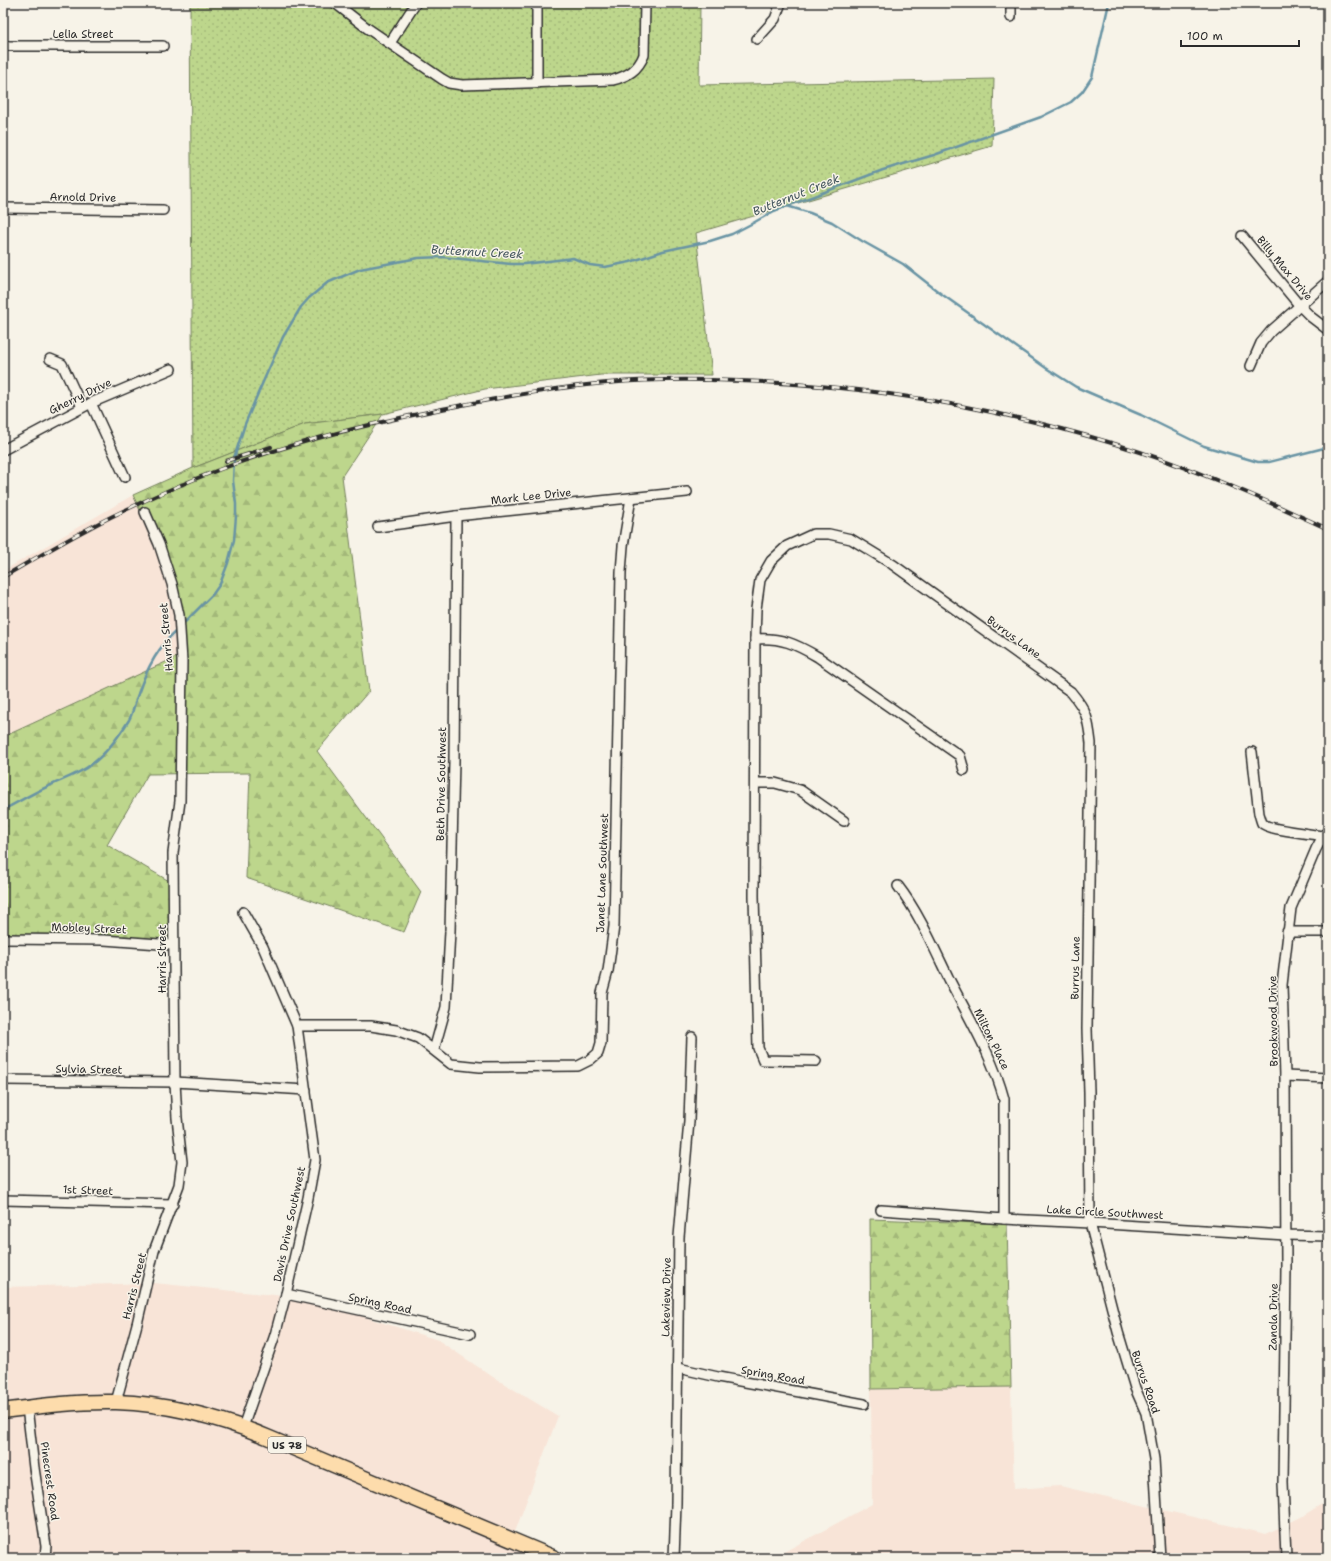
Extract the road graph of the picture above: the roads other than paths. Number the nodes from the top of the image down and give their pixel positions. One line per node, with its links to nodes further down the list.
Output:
1 (335, 3): 9 (street)
2 (416, 3): 9 (street)
3 (537, 3): 12 (street)
4 (645, 3): 12 (street)
5 (781, 3): 8 (street)
6 (1011, 3): 7 (street)
7 (1011, 17)
8 (757, 39)
9 (390, 43): 12 (street)
10 (3, 46): 11 (street, Lelia Street)
11 (163, 46)
12 (537, 83)
13 (3, 208): 14 (street, Arnold Drive)
14 (162, 210)
15 (1242, 236): 17 (street, Billy Max Drive)
16 (1328, 281): 17 (street)
17 (1299, 305): 18 (street, Billy Max Drive); 20 (street)
18 (1328, 330)
19 (50, 359): 23 (street)
20 (1251, 366)
21 (170, 369): 22 (street, Gherry Drive)
22 (91, 403): 23 (street, Gherry Drive); 25 (street)
23 (82, 407): 24 (street, Gherry Drive)
24 (3, 450)
25 (125, 477)
26 (687, 492): 27 (street, Mark Lee Drive)
27 (631, 498): 29 (street, Mark Lee Drive); 45 (street, Janet Lane Southwest)
28 (145, 512): 42 (street, Harris Street)
29 (456, 516): 30 (street, Mark Lee Drive); 45 (street, Beth Drive Southwest)
30 (378, 527)
31 (755, 639): 33 (street); 34 (street, Burrus Lane); 56 (street, Burrus Lane)
32 (1252, 752): 36 (street)
33 (964, 770)
34 (755, 783): 35 (street); 46 (street, Burrus Lane)
35 (844, 821)
36 (1326, 834): 39 (street, Brookwood Drive)
37 (898, 886): 55 (street, Milton Place)
38 (243, 912): 43 (street, Davis Drive Southwest)
39 (1287, 932): 40 (street); 47 (street, Brookwood Drive)
40 (1328, 932)
41 (3, 939): 42 (street, Mobley Street)
42 (173, 945): 50 (street, Harris Street)
43 (297, 1026): 45 (street, Janet Lane Southwest); 51 (street, Davis Drive Southwest)
44 (692, 1037): 62 (street, Lakeview Drive)
45 (434, 1050)
46 (816, 1060)
47 (1285, 1076): 48 (street); 57 (street, Zanola Drive)
48 (1328, 1078)
49 (3, 1080): 50 (street, Sylvia Street)
50 (175, 1082): 51 (street, Sylvia Street); 53 (street, Harris Street)
51 (306, 1090): 60 (street, Davis Drive Southwest)
52 (3, 1200): 53 (street, 1st Street)
53 (173, 1204): 63 (street, Harris Street)
54 (881, 1210): 55 (street, Lake Circle Southwest)
55 (1004, 1219): 56 (street, Lake Circle Southwest)
56 (1090, 1223): 57 (street, Lake Circle Southwest); 59 (street, Burrus Lane)
57 (1286, 1235): 58 (street, Lake Circle Southwest); 72 (street, Zanola Drive)
58 (1328, 1236)
59 (1095, 1240): 71 (street, Burrus Road)
60 (286, 1294): 61 (street, Spring Road); 67 (street, Davis Drive Southwest)
61 (470, 1334)
62 (678, 1368): 64 (street, Spring Road); 70 (street, Lakeview Drive)
63 (116, 1402): 65 (main road, US 78); 67 (main road, US 78)
64 (864, 1404)
65 (27, 1407): 66 (main road, US 78); 68 (street, Pinecrest Road)
66 (3, 1411)
67 (243, 1427): 69 (main road, US 78)
68 (45, 1558)
69 (555, 1558)
70 (674, 1558)
71 (1160, 1558)
72 (1286, 1558)

